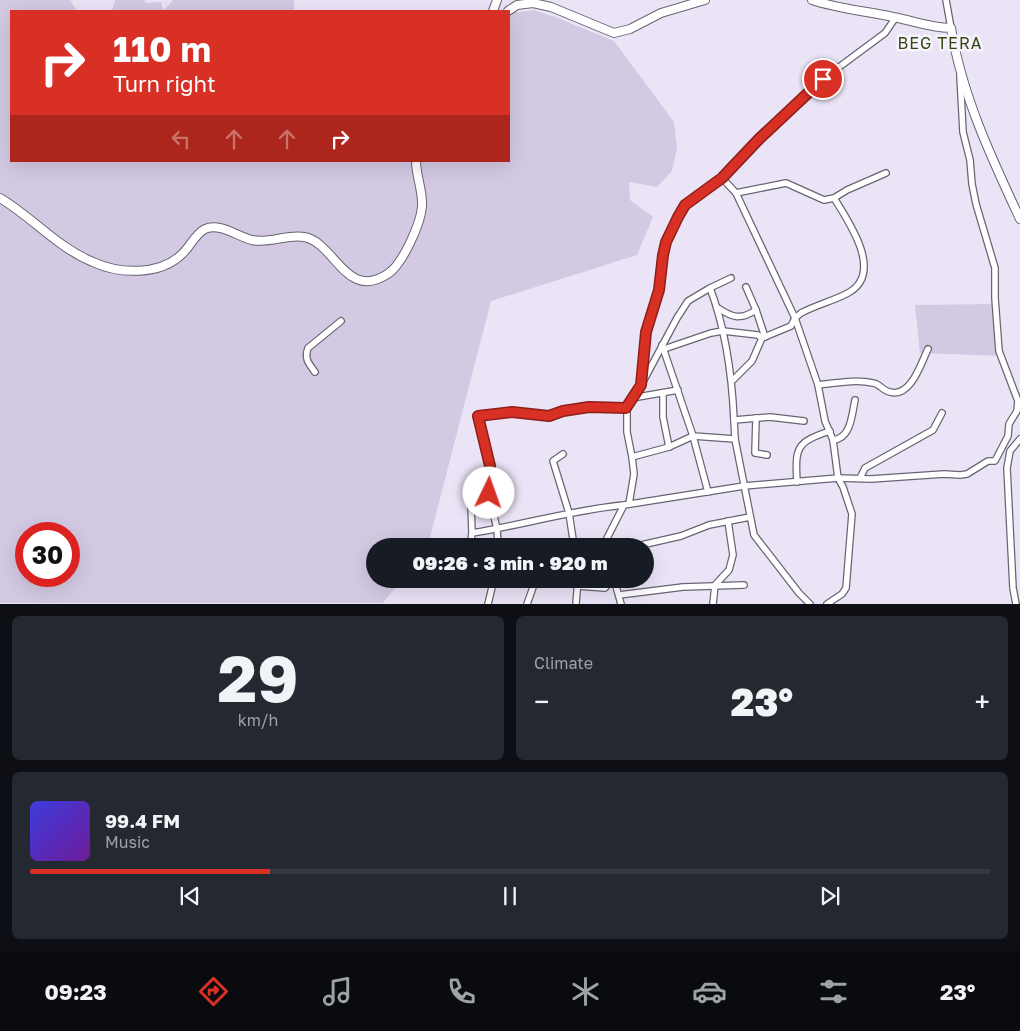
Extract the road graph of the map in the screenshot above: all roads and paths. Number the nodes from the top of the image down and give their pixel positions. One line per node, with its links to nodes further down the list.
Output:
1 (706, 0): 4 (main road)
2 (812, 0): 5 (main road)
3 (946, 0): 6 (street)
4 (510, 10)
5 (896, 17): 6 (main road); 10 (street)
6 (951, 28): 7 (main road)
7 (960, 70): 14 (main road); 49 (street)
8 (416, 162): 12 (main road)
9 (886, 173): 13 (street)
10 (722, 178): 11 (street); 28 (street)
11 (736, 193): 13 (street); 20 (street)
12 (0, 198)
13 (834, 198): 20 (street)
14 (1020, 219)
15 (731, 278): 17 (street)
16 (746, 287): 19 (street)
17 (710, 288): 18 (street); 24 (street)
18 (718, 308): 19 (street); 22 (street)
19 (756, 310): 23 (street)
20 (795, 318): 23 (street); 29 (street)
21 (341, 321): 26 (street)
22 (723, 331): 23 (street); 24 (street); 27 (street)
23 (763, 337): 27 (street)
24 (663, 347): 28 (street); 30 (street)
25 (928, 349): 29 (street)
26 (315, 372)
27 (732, 381): 37 (street)
28 (641, 385): 32 (street)
29 (818, 385): 39 (street)
30 (678, 390): 31 (street); 40 (street)
31 (663, 393): 32 (street); 44 (street)
32 (632, 398): 34 (street)
33 (854, 400): 43 (street)
34 (626, 408): 47 (street); 58 (street)
35 (942, 413): 49 (street)
36 (756, 418): 37 (street); 38 (street); 46 (street)
37 (734, 420): 41 (street)
38 (804, 421)
39 (830, 431): 43 (street); 50 (street)
40 (693, 436): 41 (street); 44 (street); 52 (street)
41 (735, 439): 51 (street)
42 (1020, 439): 79 (street)
43 (833, 440): 48 (street)
44 (669, 447): 47 (street)
45 (563, 454): 55 (street)
46 (767, 455)
47 (632, 457): 54 (street)
48 (838, 478): 49 (street); 50 (street); 78 (street)
49 (860, 478)
50 (797, 482): 51 (street)
51 (744, 486): 52 (street); 56 (street)
52 (708, 492): 54 (street)
53 (471, 504): 59 (street)
54 (626, 504): 55 (street); 63 (street)
55 (569, 513): 58 (street); 62 (street)
56 (750, 517): 57 (street); 77 (street)
57 (728, 521): 64 (street); 66 (street)
58 (497, 529): 59 (street); 61 (street)
59 (472, 533): 60 (street)
60 (471, 538)
61 (498, 538)
62 (573, 538)
63 (607, 538)
64 (654, 542)
65 (744, 584): 66 (street)
66 (715, 585): 71 (street); 76 (street)
67 (492, 588): 72 (street)
68 (533, 588): 73 (street)
69 (577, 588): 74 (street)
70 (616, 588): 71 (street)
71 (619, 596): 75 (street)
72 (488, 604)
73 (527, 604)
74 (576, 604)
75 (621, 604)
76 (713, 604)
77 (810, 604)
78 (827, 604)
79 (1016, 604)

